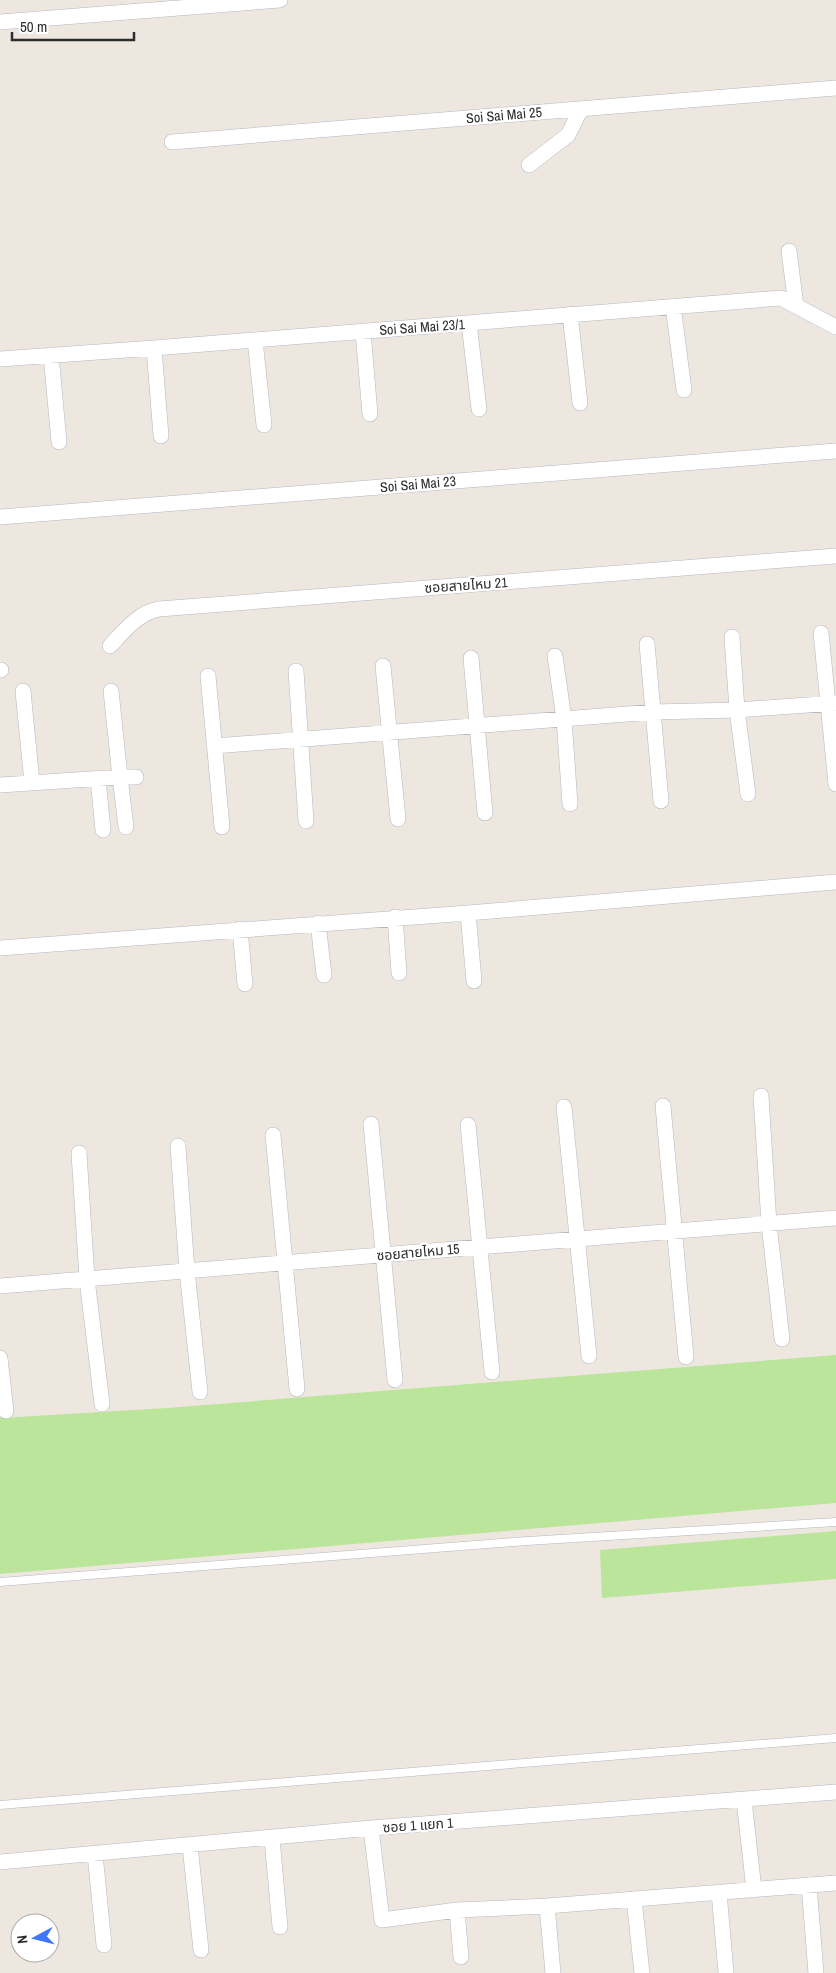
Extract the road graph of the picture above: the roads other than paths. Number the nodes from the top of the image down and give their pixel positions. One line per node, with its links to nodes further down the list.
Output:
1 (280, 0): 2 (street)
2 (0, 22)
3 (836, 88): 4 (street, Soi Sai Mai 25)
4 (580, 109): 5 (street, Soi Sai Mai 25); 6 (street)
5 (172, 142)
6 (529, 165)
7 (789, 250): 9 (street)
8 (673, 306): 9 (street, Soi Sai Mai 23/1); 10 (street, Soi Sai Mai 23/1); 18 (street)
9 (796, 306): 12 (street, Soi Sai Mai 23/1)
10 (570, 314): 11 (street, Soi Sai Mai 23/1); 19 (street)
11 (469, 323): 13 (street, Soi Sai Mai 23/1); 20 (street)
12 (836, 327)
13 (363, 332): 14 (street, Soi Sai Mai 23/1); 21 (street)
14 (255, 340): 15 (street, Soi Sai Mai 23/1); 22 (street)
15 (154, 348): 16 (street, Soi Sai Mai 23/1); 23 (street)
16 (51, 355): 17 (street, Soi Sai Mai 23/1); 24 (street)
17 (0, 359)
18 (684, 390)
19 (580, 403)
20 (480, 410)
21 (370, 414)
22 (264, 424)
23 (162, 436)
24 (59, 442)
25 (836, 451): 26 (street, Soi Sai Mai 23)
26 (0, 517)
27 (836, 556): 31 (street, ซอยสายไหม 21)
28 (821, 633): 39 (street)
29 (732, 637): 40 (street)
30 (647, 644): 41 (street)
31 (110, 646)
32 (556, 656): 42 (street)
33 (470, 658): 43 (street)
34 (383, 666): 44 (street)
35 (296, 671): 45 (street)
36 (208, 676): 46 (street)
37 (23, 691): 50 (street)
38 (111, 691): 48 (street)
39 (831, 703): 40 (street); 51 (street)
40 (737, 710): 41 (street); 53 (street)
41 (653, 712): 42 (street); 54 (street)
42 (564, 719): 43 (street); 55 (street)
43 (477, 726): 44 (street); 56 (street)
44 (390, 733): 45 (street); 57 (street)
45 (301, 740): 46 (street); 58 (street)
46 (214, 746): 60 (street)
47 (136, 777): 48 (street)
48 (120, 778): 49 (street); 59 (street)
49 (98, 779): 50 (street); 61 (street)
50 (32, 783): 52 (street)
51 (836, 784)
52 (0, 785)
53 (748, 794)
54 (661, 802)
55 (570, 804)
56 (485, 813)
57 (398, 819)
58 (306, 821)
59 (126, 827)
60 (222, 827)
61 (103, 830)
62 (836, 882): 63 (street)
63 (468, 913): 64 (street); 70 (street)
64 (396, 917): 65 (street); 68 (street)
65 (318, 923): 66 (street); 69 (street)
66 (240, 930): 67 (street); 71 (street)
67 (0, 948)
68 (399, 973)
69 (324, 975)
70 (474, 981)
71 (245, 984)
72 (761, 1096): 81 (street)
73 (663, 1106): 82 (street)
74 (564, 1108): 83 (street)
75 (371, 1124): 85 (street)
76 (468, 1125): 84 (street)
77 (272, 1135): 86 (street)
78 (178, 1146): 87 (street)
79 (79, 1153): 88 (street)
80 (836, 1218): 81 (street, ซอยสายไหม 15)
81 (769, 1224): 82 (street, ซอยสายไหม 15); 90 (street)
82 (674, 1232): 83 (street, ซอยสายไหม 15); 93 (street)
83 (578, 1239): 84 (street, ซอยสายไหม 15); 91 (street)
84 (480, 1247): 85 (street, ซอยสายไหม 15); 94 (street)
85 (382, 1255): 86 (street, ซอยสายไหม 15); 95 (street)
86 (285, 1263): 87 (street, ซอยสายไหม 15); 96 (street)
87 (187, 1271): 88 (street, ซอยสายไหม 15); 97 (street)
88 (87, 1279): 89 (street, ซอยสายไหม 15); 98 (street)
89 (0, 1286)
90 (782, 1339)
91 (589, 1356)
92 (0, 1358): 99 (street)
93 (686, 1358)
94 (492, 1372)
95 (395, 1380)
96 (298, 1389)
97 (200, 1392)
98 (102, 1404)
99 (6, 1411)
100 (836, 1522): 101 (lane)
101 (0, 1582)
102 (836, 1738): 105 (lane)
103 (836, 1792): 104 (street, ซอย 1 แยก 1)
104 (744, 1800): 106 (street, ซอย 1 แยก 1); 113 (street)
105 (0, 1805)
106 (371, 1828): 107 (street, ซอย 1 แยก 1); 117 (street)
107 (272, 1839): 108 (street, ซอย 1 แยก 1); 118 (street)
108 (190, 1846): 109 (street, ซอย 1 แยก 1); 120 (street)
109 (95, 1854): 110 (street, ซอย 1 แยก 1); 119 (street)
110 (0, 1862)
111 (836, 1883): 112 (street)
112 (809, 1885): 113 (street); 125 (street)
113 (754, 1890): 114 (street)
114 (719, 1892): 115 (street); 124 (street)
115 (634, 1899): 116 (street); 123 (street)
116 (547, 1906): 117 (street); 122 (street)
117 (457, 1910): 121 (street)
118 (280, 1927)
119 (104, 1945)
120 (201, 1950)
121 (461, 1957)
122 (553, 1973)
123 (642, 1973)
124 (726, 1973)
125 (816, 1973)

